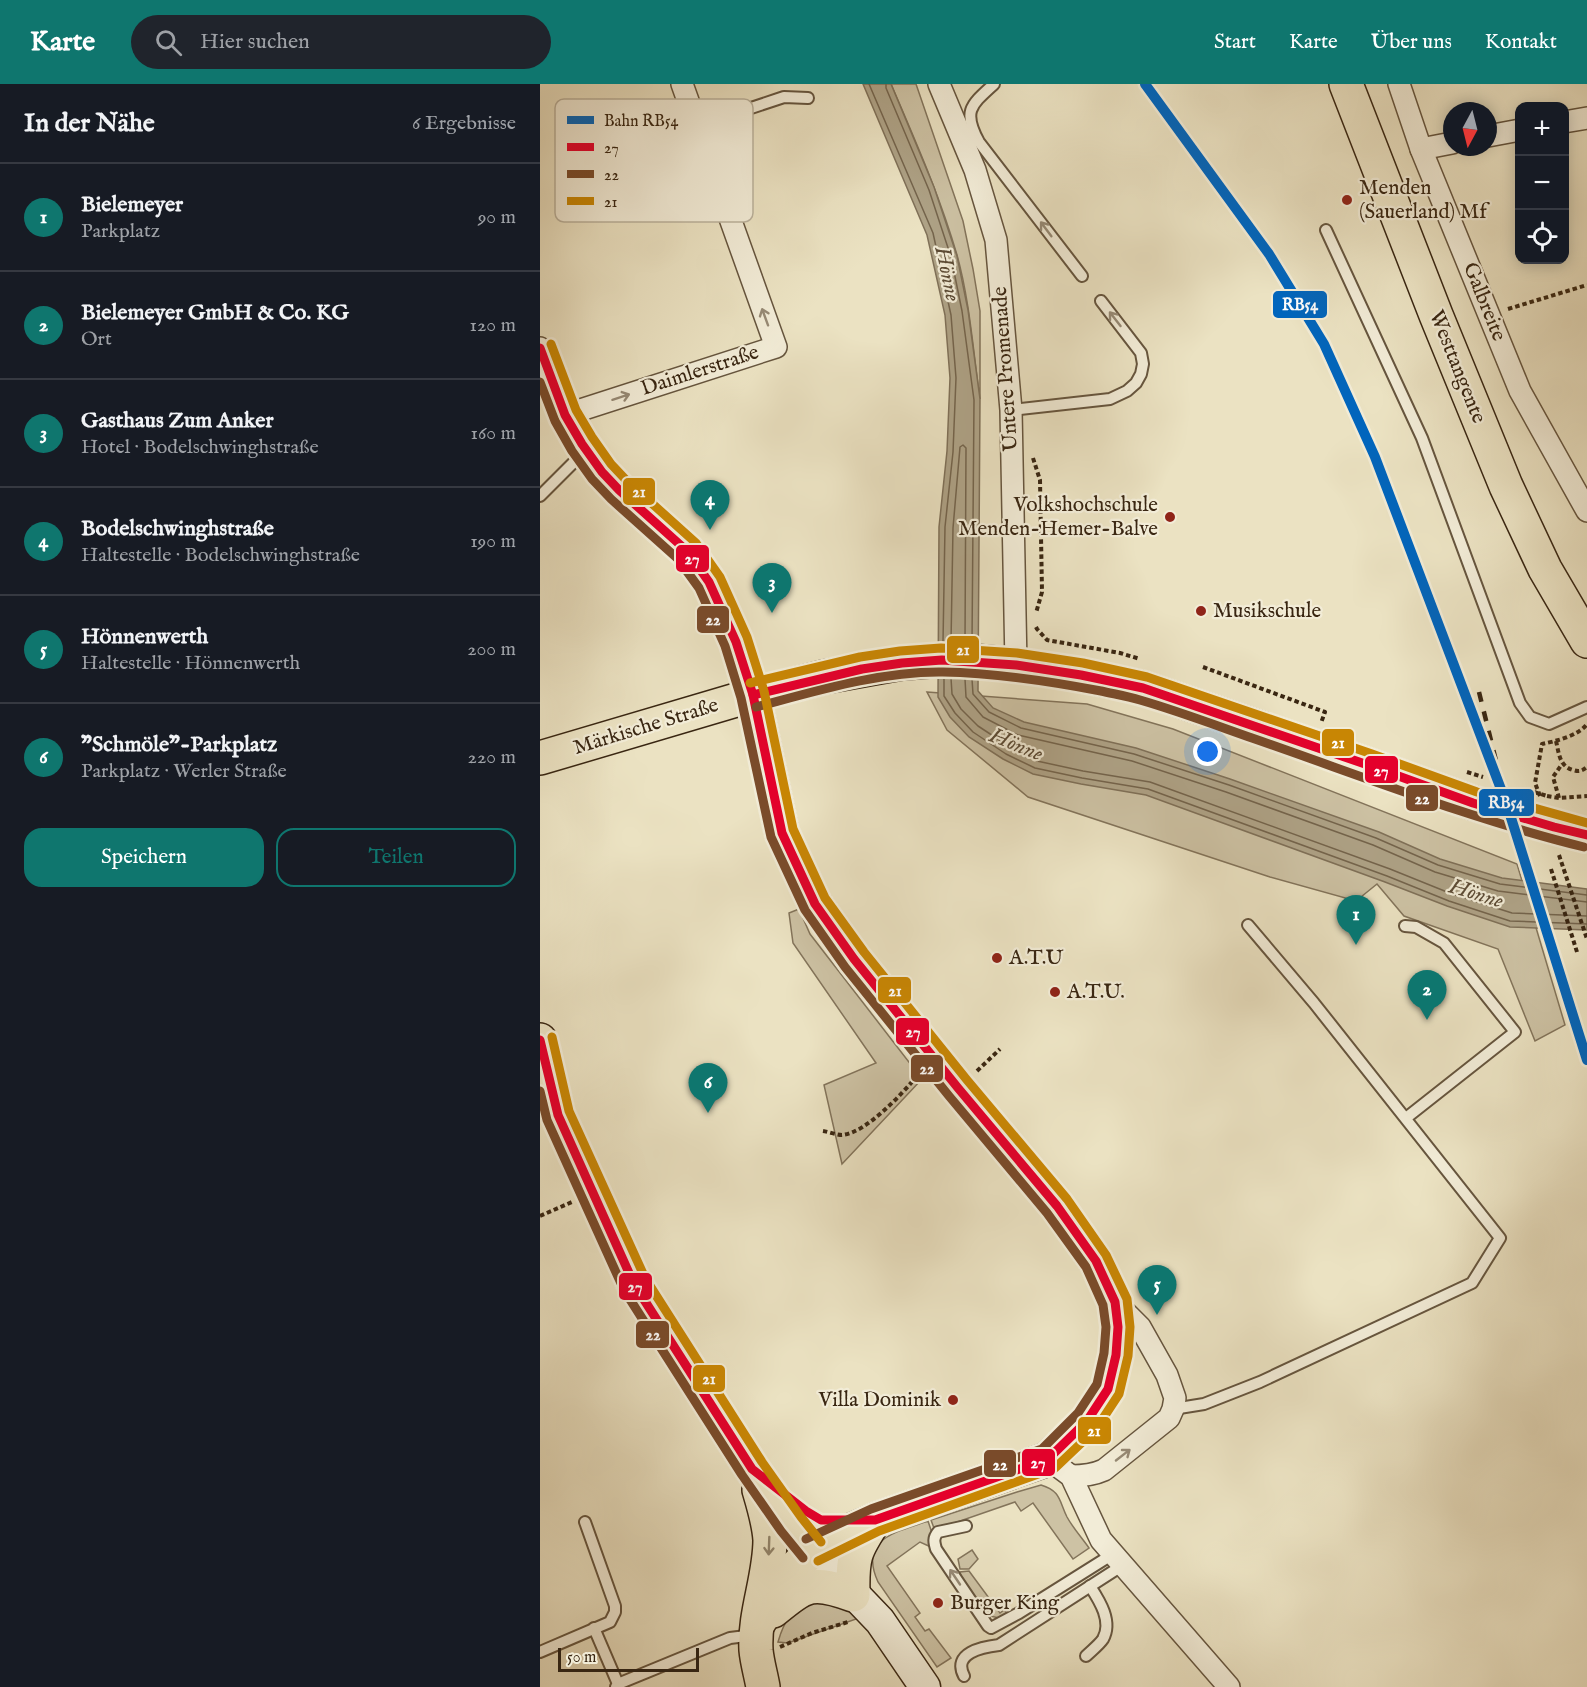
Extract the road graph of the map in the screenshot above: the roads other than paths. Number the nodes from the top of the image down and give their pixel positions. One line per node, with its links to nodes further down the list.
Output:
1 (682, 84): 7 (street, Daimlerstraße)
2 (939, 84): 20 (street, Untere Promenade)
3 (994, 84): 17 (lane, one-way to 3)
4 (1346, 84): 25 (main road, Westtangente)
5 (1399, 84): 14 (street, Galbreite)
6 (808, 98): 8 (lane)
7 (687, 99)
8 (753, 107)
9 (1587, 118): 10 (street)
10 (1569, 121)
11 (1515, 131): 12 (street)
12 (1497, 134)
13 (1443, 145): 14 (street)
14 (1421, 149): 24 (street, Galbreite)
15 (731, 222): 21 (street, Daimlerstraße, one-way to 15)
16 (1326, 230): 28 (lane)
17 (1082, 276)
18 (1101, 301): 20 (lane, one-way to 18)
19 (540, 348): 21 (street)
20 (1011, 410): 26 (street, Untere Promenade)
21 (565, 415): 22 (street)
22 (586, 450): 23 (lane); 27 (street)
23 (540, 496)
24 (1587, 511)
25 (1587, 641)
26 (1008, 664): 27 (main road, Märkische Straße); 30 (main road, Märkische Straße, bridge)
27 (753, 695): 29 (main road, Märkische Straße); 35 (main road)
28 (1587, 707)
29 (540, 758)
30 (1587, 835)
31 (1248, 926): 34 (lane)
32 (1405, 926): 34 (lane)
33 (540, 1040): 37 (main road)
34 (1406, 1118): 36 (lane)
35 (1115, 1302): 36 (street); 38 (main road)
36 (1173, 1409): 38 (street, one-way to 36)
37 (752, 1468): 39 (main road); 42 (main road); 47 (main road, one-way to 47)
38 (1059, 1468): 39 (main road); 43 (street)
39 (875, 1520): 42 (main road); 45 (main road)
40 (585, 1522): 46 (lane)
41 (966, 1526): 43 (lane, one-way to 41)
42 (812, 1550): 45 (main road); 47 (main road)
43 (1118, 1559): 44 (lane); 53 (street)
44 (1090, 1586): 49 (lane); 50 (lane)
45 (863, 1604): 47 (main road); 52 (main road)
46 (594, 1628): 48 (lane); 51 (lane)
47 (759, 1651): 51 (lane)
48 (540, 1652)
49 (1086, 1656)
50 (963, 1676)
51 (617, 1686)
52 (925, 1687)
53 (1229, 1687)

